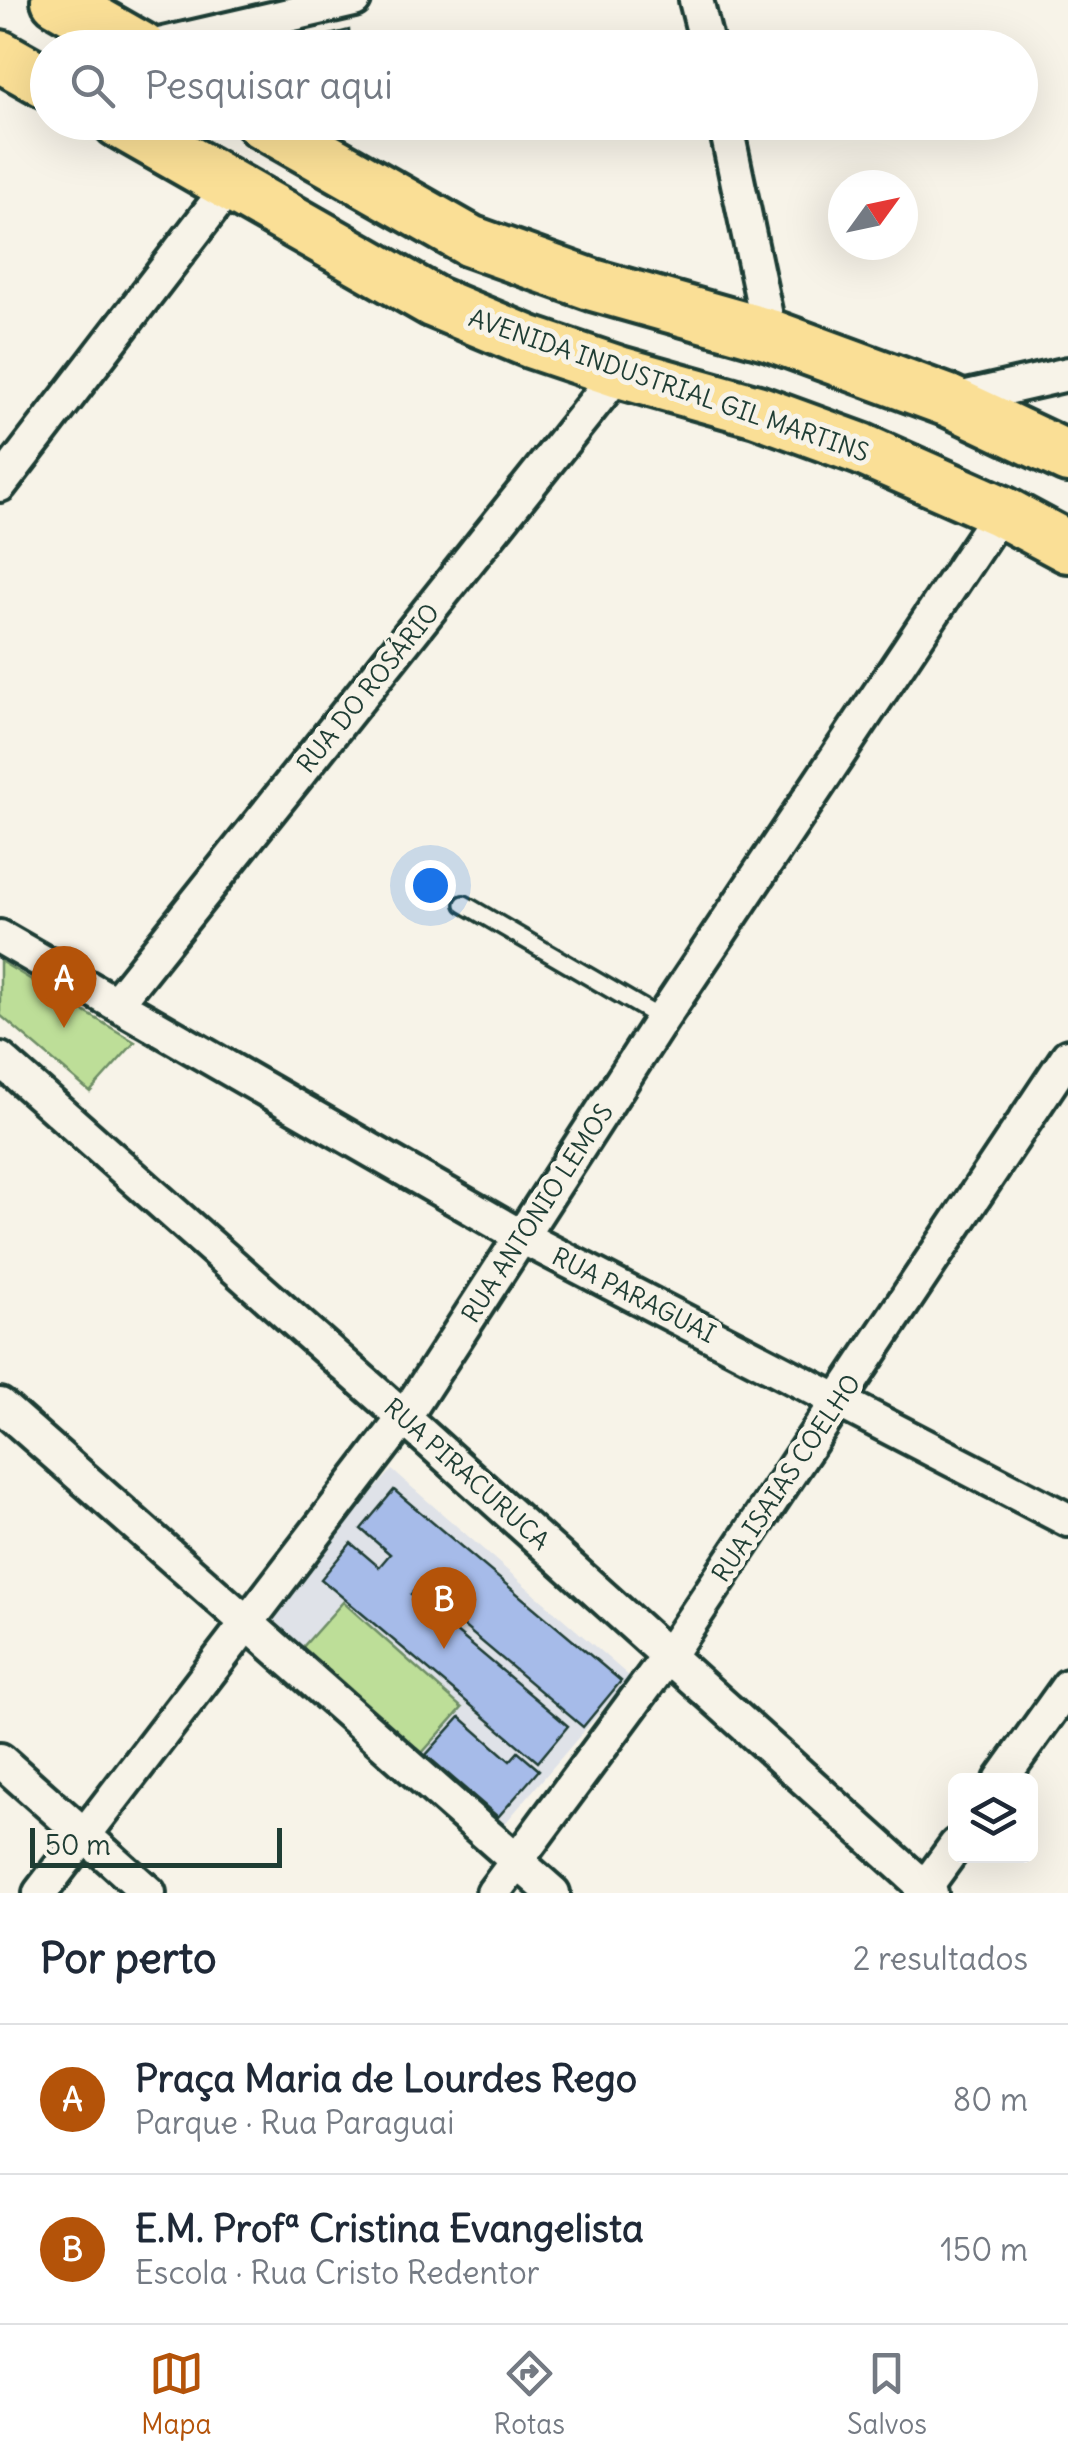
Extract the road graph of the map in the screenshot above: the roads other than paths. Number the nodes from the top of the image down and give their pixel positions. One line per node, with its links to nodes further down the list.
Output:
1 (57, 0): 4 (main road)
2 (354, 0): 5 (street)
3 (696, 0): 6 (street)
4 (111, 30)
5 (222, 30)
6 (704, 30)
7 (0, 56): 8 (main road)
8 (30, 73)
9 (152, 140): 12 (main road, AVENIDA INDUSTRIAL GIL MARTINS)
10 (293, 140): 13 (main road)
11 (730, 140): 13 (street)
12 (231, 184): 14 (main road, AVENIDA INDUSTRIAL GIL MARTINS); 18 (street)
13 (770, 336): 16 (main road)
14 (619, 372): 19 (main road, AVENIDA INDUSTRIAL GIL MARTINS); 23 (street, RUA DO ROSÁRIO)
15 (1068, 374): 16 (street)
16 (949, 401): 17 (main road)
17 (1068, 458)
18 (0, 485)
19 (1002, 510): 20 (main road, AVENIDA INDUSTRIAL GIL MARTINS); 24 (street, RUA ANTONIO LEMOS)
20 (1068, 547)
21 (464, 904): 24 (lane)
22 (0, 936): 23 (street, RUA PARAGUAI)
23 (116, 1003): 27 (street, RUA PARAGUAI)
24 (662, 1020): 27 (street, RUA ANTONIO LEMOS)
25 (1068, 1056): 28 (street, RUA ISAIAS COELHO)
26 (0, 1059): 30 (street, RUA PIRACURUCA)
27 (522, 1238): 28 (street, RUA PARAGUAI); 30 (street, RUA ANTONIO LEMOS)
28 (838, 1400): 31 (street, RUA PARAGUAI); 33 (street, RUA ISAIAS COELHO)
29 (0, 1405): 32 (street)
30 (404, 1418): 32 (street, RUA ANTONIO LEMOS); 33 (street, RUA PIRACURUCA)
31 (1068, 1520)
32 (247, 1624): 37 (street, RUA ANTONIO LEMOS); 39 (street)
33 (668, 1656): 39 (street, RUA ISAIAS COELHO); 40 (street, RUA PIRACURUCA)
34 (1068, 1686): 36 (street)
35 (0, 1760): 37 (street)
36 (1006, 1773)
37 (86, 1835): 41 (street, RUA ANTONIO LEMOS); 42 (street)
38 (948, 1857): 40 (street)
39 (517, 1861): 43 (street, RUA ISAIAS COELHO); 44 (street)
40 (926, 1891)
41 (40, 1893)
42 (149, 1893)
43 (492, 1893)
44 (552, 1893)

